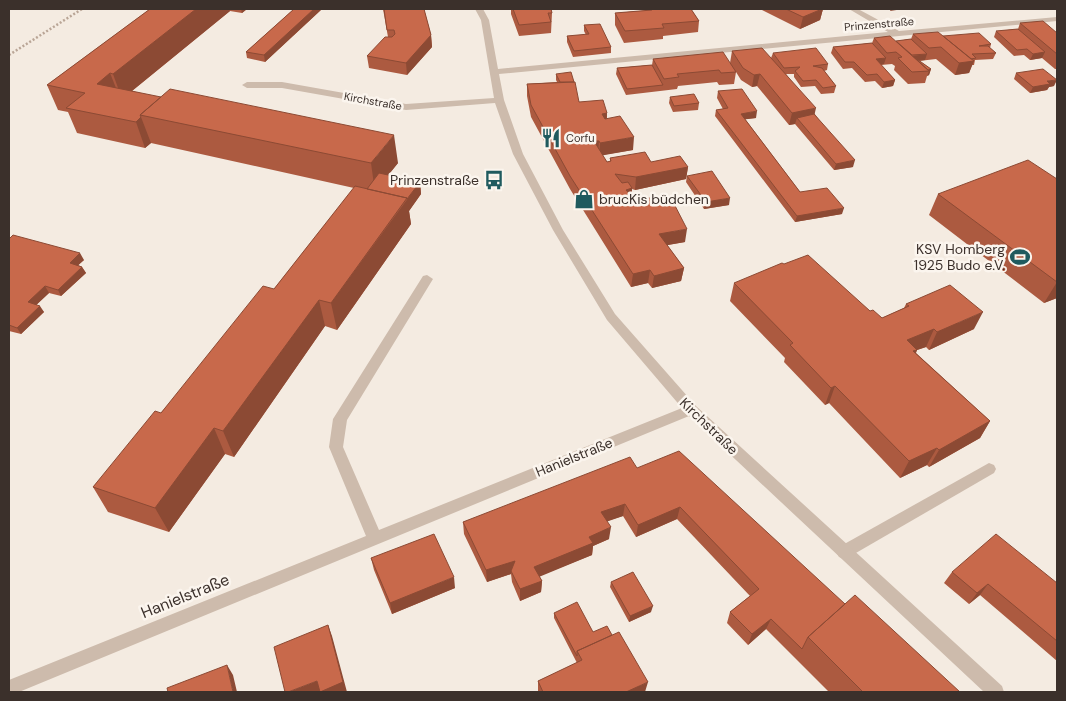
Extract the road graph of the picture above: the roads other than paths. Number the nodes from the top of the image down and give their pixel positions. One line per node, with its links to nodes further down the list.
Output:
1 (479, 9): 5 (street, Kirchstraße)
2 (853, 9): 4 (street)
3 (1057, 20): 4 (street, Prinzenstraße)
4 (897, 34): 5 (street, Prinzenstraße)
5 (494, 72): 7 (street, Kirchstraße)
6 (247, 85): 7 (street, Kirchstraße)
7 (499, 100): 9 (street, Kirchstraße)
8 (427, 279): 11 (street)
9 (690, 410): 11 (street, Hanielstraße); 12 (street, Kirchstraße)
10 (989, 469): 12 (street)
11 (375, 539): 13 (street, Hanielstraße)
12 (844, 552): 14 (street, Kirchstraße)
13 (9, 688)
14 (996, 692)

